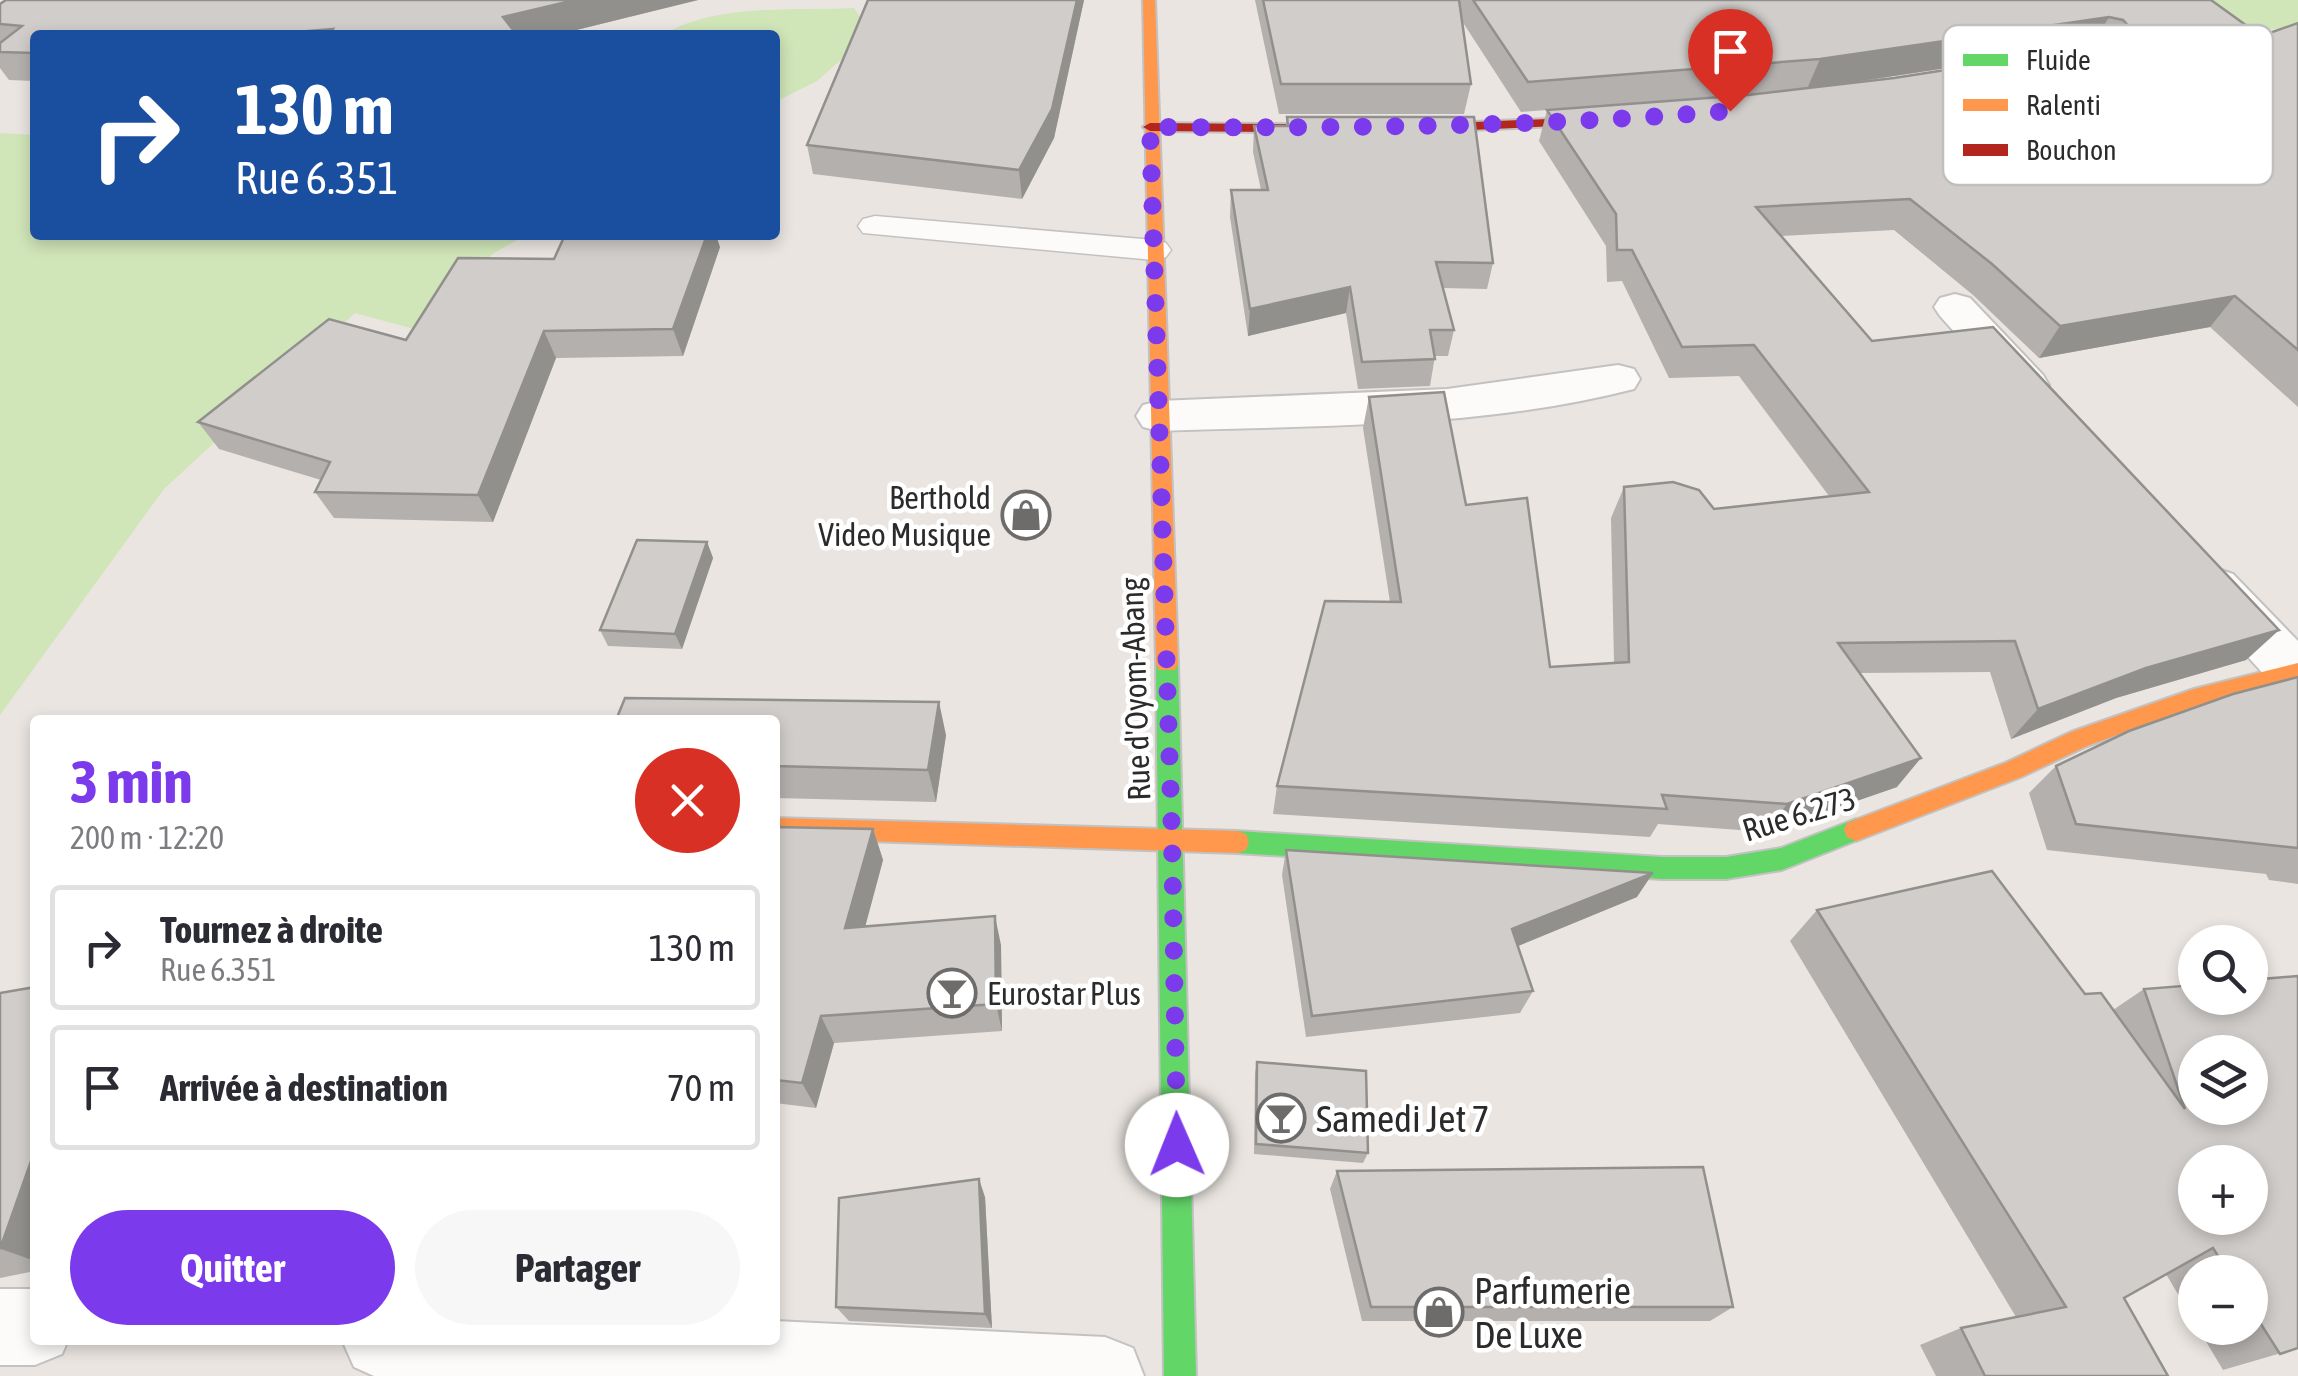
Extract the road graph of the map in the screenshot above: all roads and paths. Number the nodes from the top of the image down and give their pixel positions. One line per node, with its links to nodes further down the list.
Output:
1 (1149, 0): 3 (street, Rue d'Oyom-Abang)
2 (1631, 119): 3 (street)
3 (1150, 127): 5 (street, Rue d'Oyom-Abang)
4 (875, 226): 5 (lane)
5 (1154, 250): 8 (street, Rue d'Oyom-Abang)
6 (1955, 307): 9 (street)
7 (1618, 379): 8 (street)
8 (1159, 416): 13 (street, Rue d'Oyom-Abang)
9 (2064, 424)
10 (2186, 556): 11 (street)
11 (2296, 672): 13 (street, Rue 6.273)
12 (780, 828): 13 (street, Rue 6.273)
13 (1172, 838): 18 (street, Rue d'Oyom-Abang)
14 (0, 1326): 15 (street)
15 (30, 1327)
16 (481, 1345): 17 (street)
17 (1104, 1376)
18 (1180, 1376)

